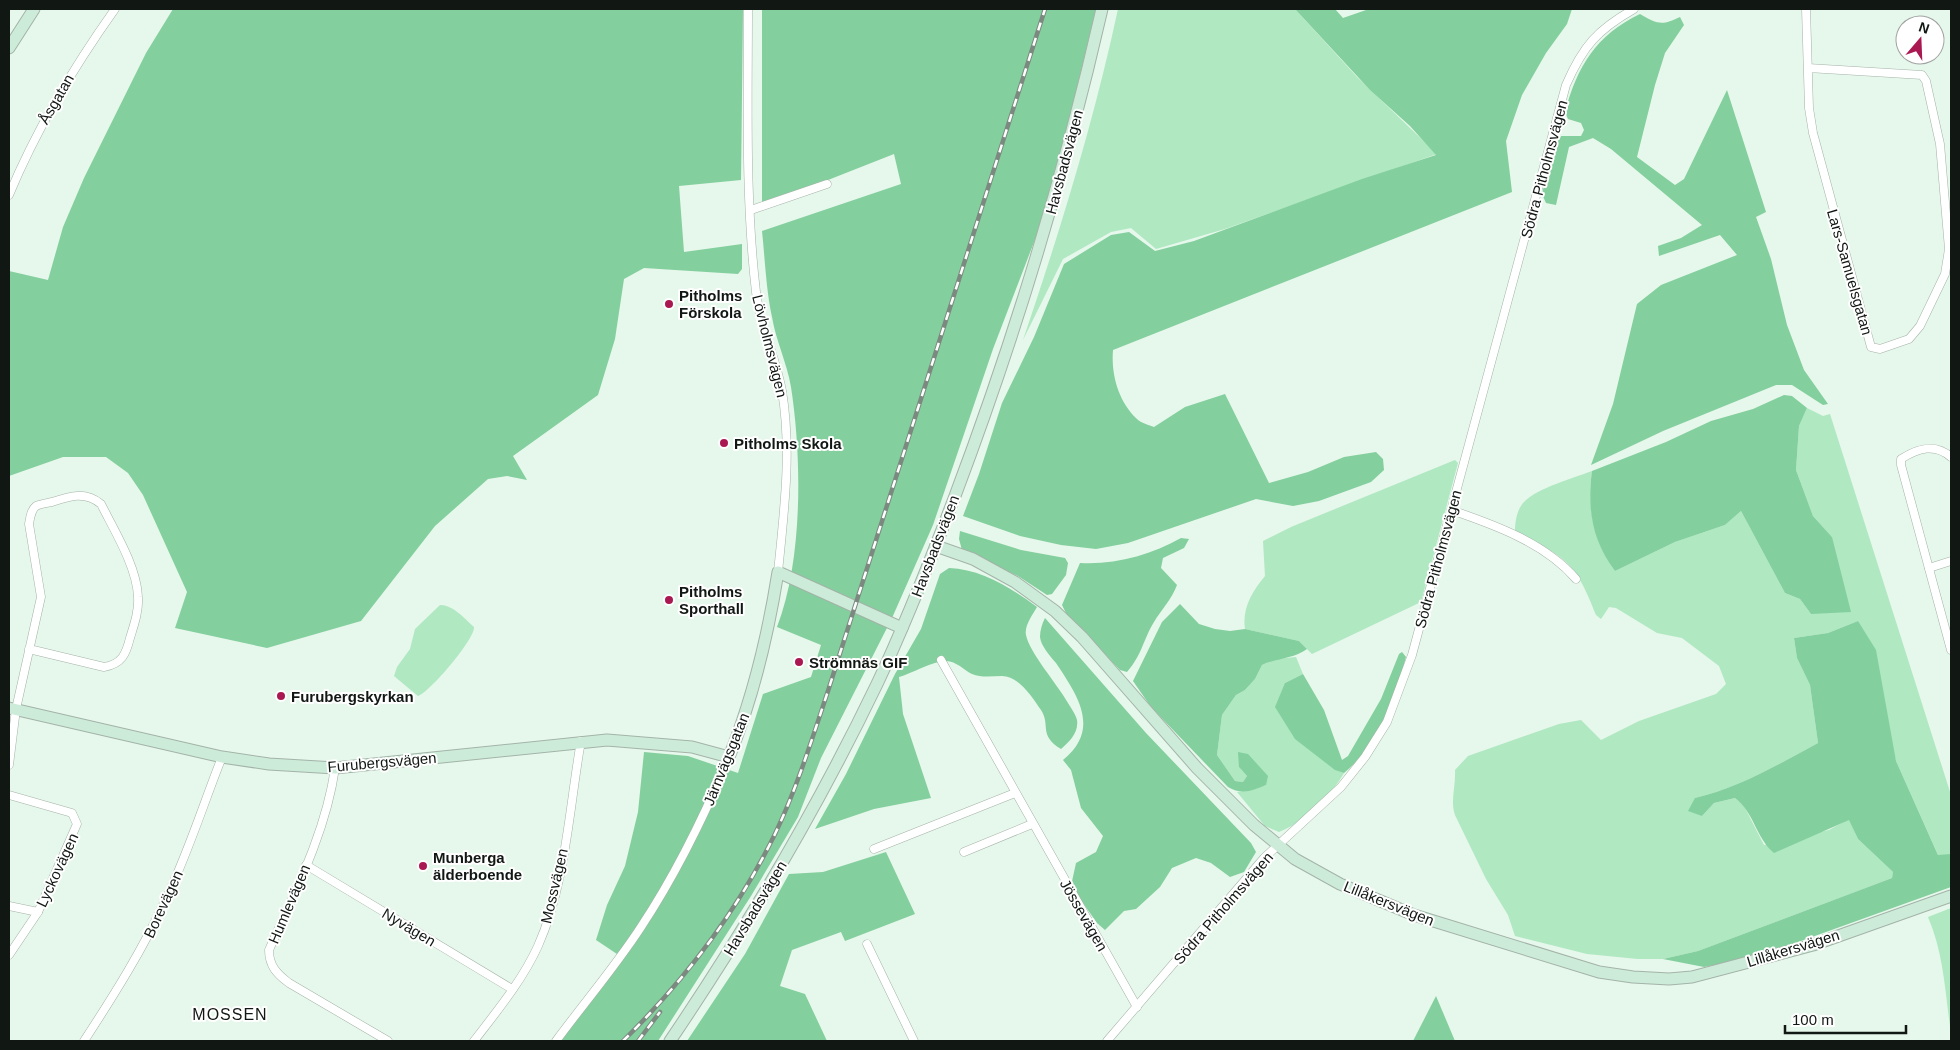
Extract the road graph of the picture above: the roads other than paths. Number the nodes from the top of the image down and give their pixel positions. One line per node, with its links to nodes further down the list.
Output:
1 (34, 9): 7 (street)
2 (115, 9): 10 (street, Åsgatan)
3 (748, 9): 11 (street, Lövholmsvägen)
4 (1102, 9): 14 (street, Havsbadsvägen)
5 (1634, 9): 13 (street, Södra Pitholmsvägen)
6 (1806, 9): 8 (street, Lars-Samuelsgatan)
7 (9, 48)
8 (1808, 68): 8 (street, Lars-Samuelsgatan)
9 (827, 184): 11 (street)
10 (9, 195)
11 (751, 210): 17 (street, Lövholmsvägen)
12 (1951, 457): 16 (street)
13 (1451, 510): 18 (street); 32 (street, Södra Pitholmsvägen)
14 (936, 546): 19 (street, Havsbadsvägen); 32 (street, Lillåkersvägen)
15 (1951, 561): 16 (street)
16 (1929, 568): 21 (street)
17 (778, 572): 19 (street); 26 (street, Järnvägsgatan)
18 (1576, 579)
19 (902, 628): 47 (street, Havsbadsvägen)
20 (29, 649): 20 (street); 23 (street)
21 (1951, 650)
22 (941, 660): 29 (street, Jössevägen)
23 (12, 708): 25 (street, Furubergsvägen); 27 (street)
24 (580, 741): 26 (street, Furubergsvägen); 28 (street, Furubergsvägen); 41 (street, Mossvägen)
25 (222, 757): 28 (street, Furubergsvägen); 43 (street, Borevägen)
26 (729, 757): 46 (street, Järnvägsgatan)
27 (9, 765)
28 (335, 768): 35 (street, Humlevägen)
29 (1015, 794): 31 (street, Jössevägen); 33 (street)
30 (9, 795): 38 (street, Lyckovägen)
31 (1032, 824): 34 (street); 42 (street, Jössevägen)
32 (1277, 846): 36 (street, Lillåkersvägen); 42 (street, Södra Pitholmsvägen)
33 (874, 849)
34 (964, 852)
35 (306, 865): 41 (street, Nyvägen); 44 (street, Humlevägen)
36 (1951, 896)
37 (9, 906): 38 (street)
38 (38, 912): 40 (street, Lyckovägen)
39 (867, 944): 48 (street)
40 (9, 955)
41 (512, 990): 45 (street, Mossvägen)
42 (1137, 1006): 49 (street, Södra Pitholmsvägen)
43 (84, 1041)
44 (388, 1041)
45 (474, 1041)
46 (556, 1041)
47 (670, 1041)
48 (914, 1041)
49 (1107, 1041)

